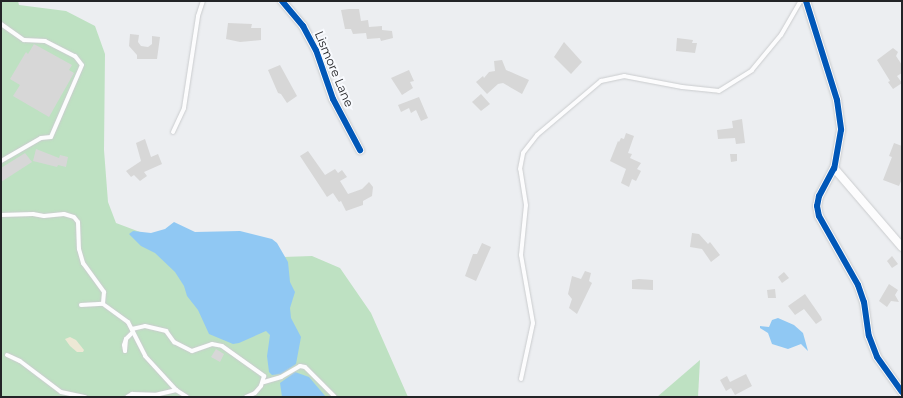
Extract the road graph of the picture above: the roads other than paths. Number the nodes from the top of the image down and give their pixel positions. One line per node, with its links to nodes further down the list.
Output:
1 (203, 1): 6 (lane)
2 (282, 1): 7 (street, Lismore Lane)
3 (801, 1): 17 (lane)
4 (806, 1): 9 (street)
5 (1, 24): 8 (lane)
6 (173, 132)
7 (360, 150)
8 (1, 162)
9 (834, 168): 11 (street); 20 (street)
10 (1, 215): 12 (lane)
11 (902, 247)
12 (103, 304): 13 (lane); 14 (lane)
13 (80, 305)
14 (133, 331): 15 (lane); 18 (lane); 19 (lane)
15 (126, 339)
16 (7, 355): 21 (lane)
17 (521, 379)
18 (264, 382): 24 (lane); 25 (lane)
19 (176, 390): 22 (lane); 23 (lane)
20 (902, 392)
21 (85, 397)
22 (127, 397)
23 (187, 397)
24 (246, 397)
25 (335, 397)

